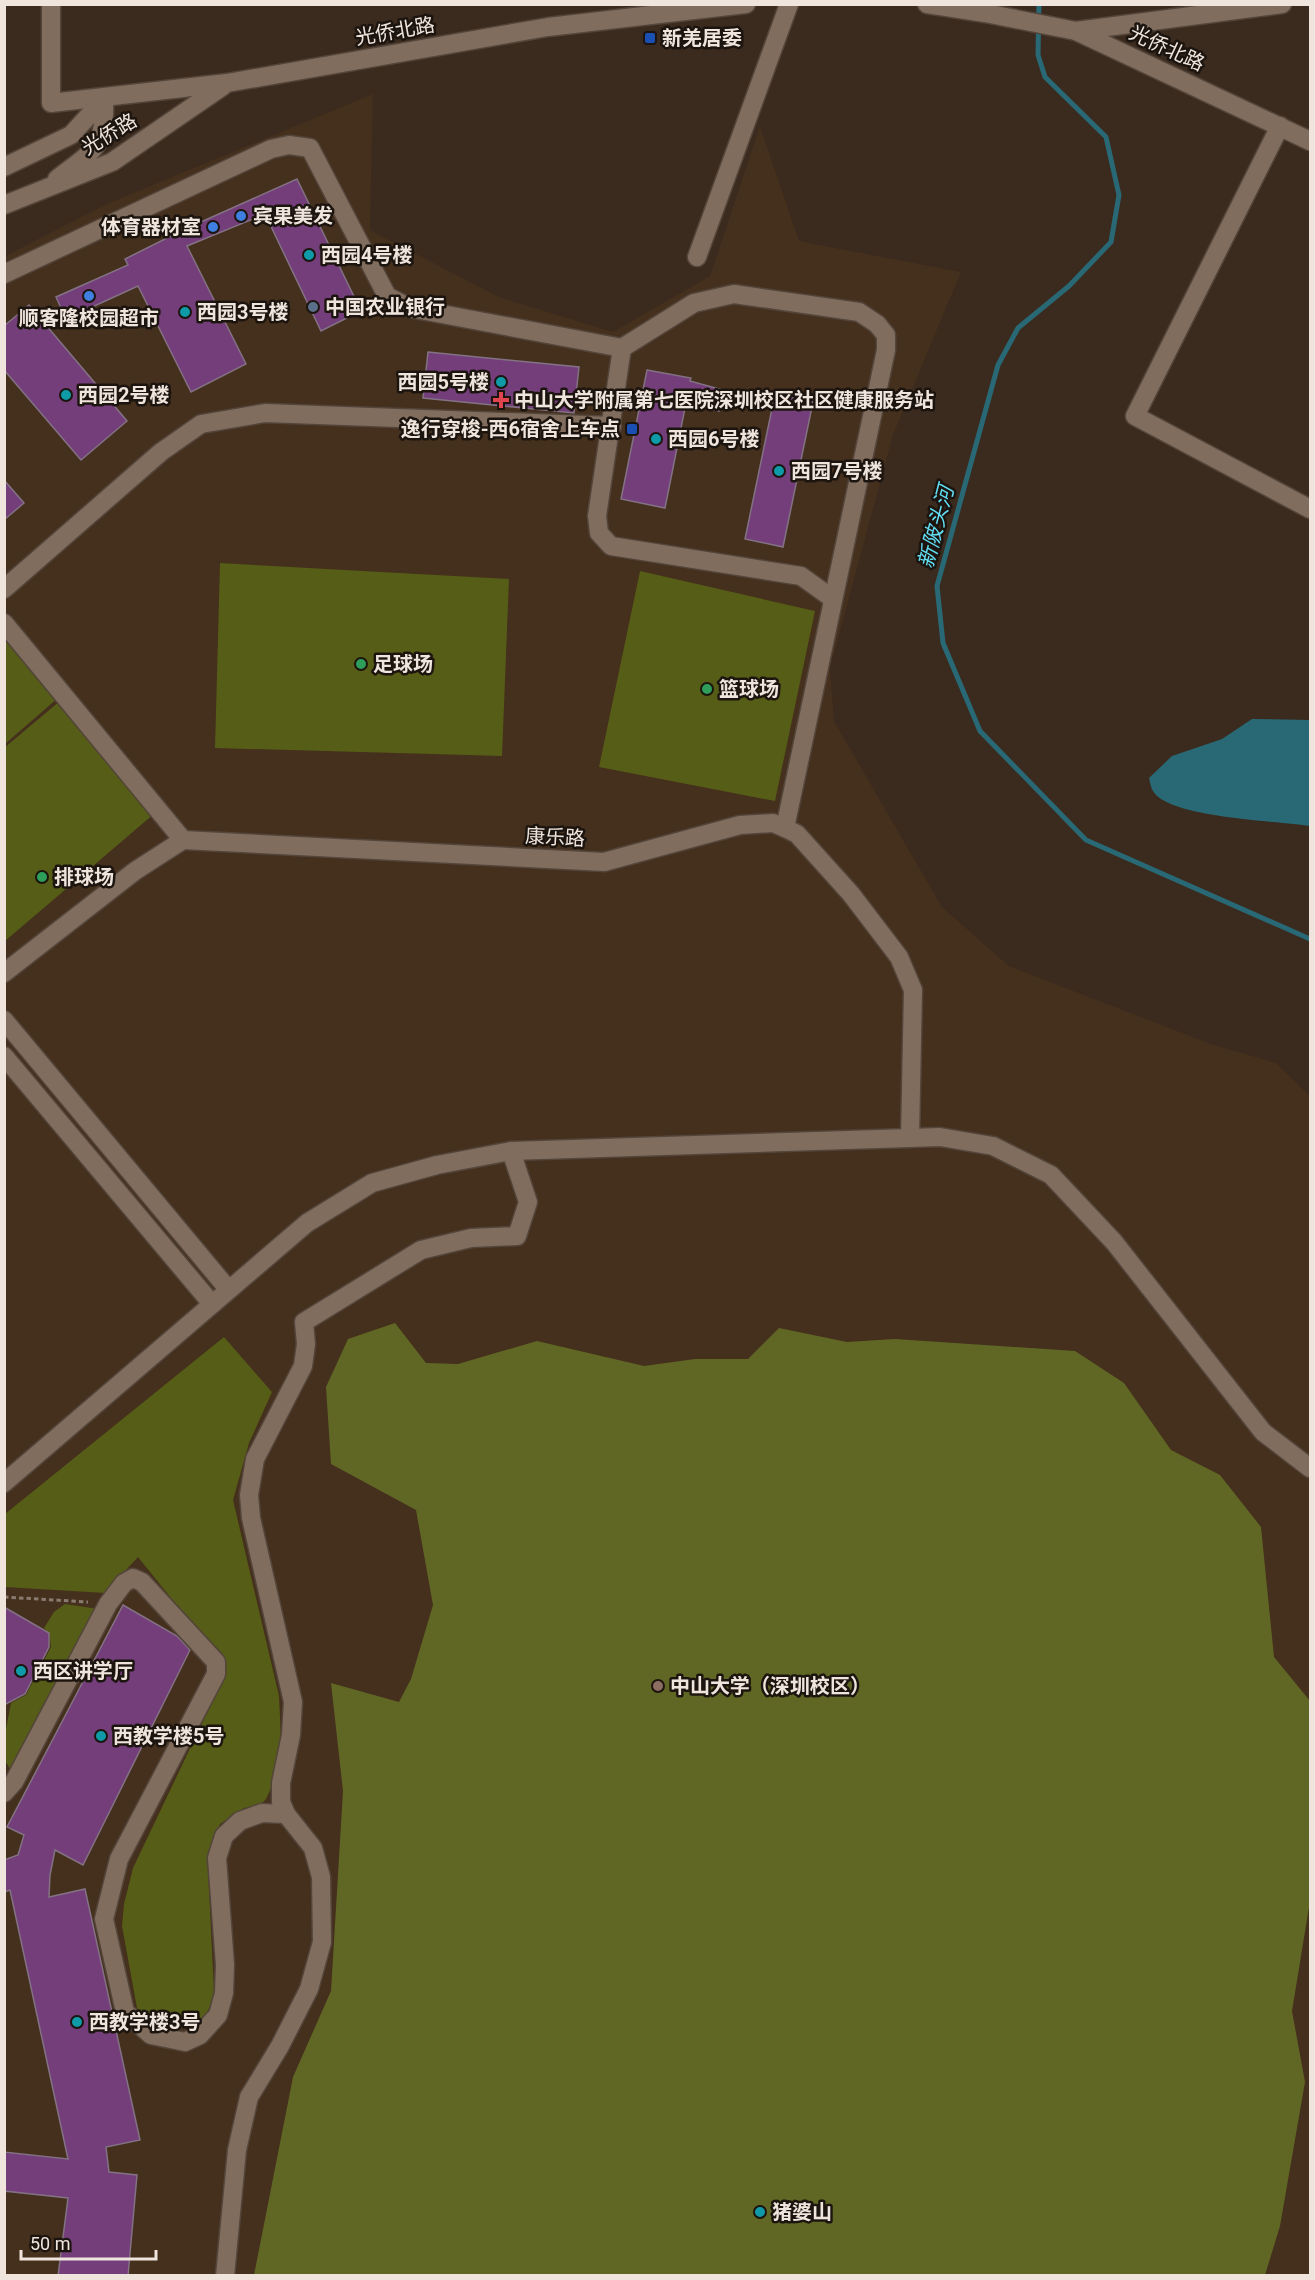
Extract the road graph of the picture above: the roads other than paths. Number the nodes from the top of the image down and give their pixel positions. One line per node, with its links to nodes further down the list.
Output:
1 (51, 4): 8 (street, 光侨北路)
2 (746, 4): 7 (street, 光侨北路)
3 (789, 4): 14 (street)
4 (1282, 4): 6 (street)
5 (932, 5): 6 (street, 光侨北路)
6 (1076, 31): 9 (street, 光侨北路)
7 (227, 83): 8 (street, 光侨北路); 12 (street, 光侨路)
8 (104, 99): 11 (street, 光侨路); 12 (street)
9 (1280, 126): 10 (street, 光侨北路); 18 (street)
10 (1311, 141)
11 (4, 167)
12 (47, 186): 13 (street, 光侨路)
13 (4, 205)
14 (697, 257)
15 (4, 274): 16 (street)
16 (622, 348): 17 (street); 20 (street)
17 (612, 426): 19 (street); 20 (street)
18 (1311, 509)
19 (4, 589)
20 (833, 599): 22 (street)
21 (4, 623): 23 (street)
22 (785, 828): 23 (street, 康乐路); 27 (street)
23 (183, 840): 24 (street)
24 (4, 973)
25 (4, 1020): 29 (street)
26 (4, 1056): 30 (street)
27 (910, 1137): 28 (street); 31 (street)
28 (511, 1151): 29 (street); 34 (street)
29 (228, 1290): 30 (street)
30 (212, 1304): 32 (street)
31 (1311, 1468)
32 (4, 1483)
33 (4, 1793): 34 (street)
34 (286, 1814): 35 (street)
35 (225, 2276)

